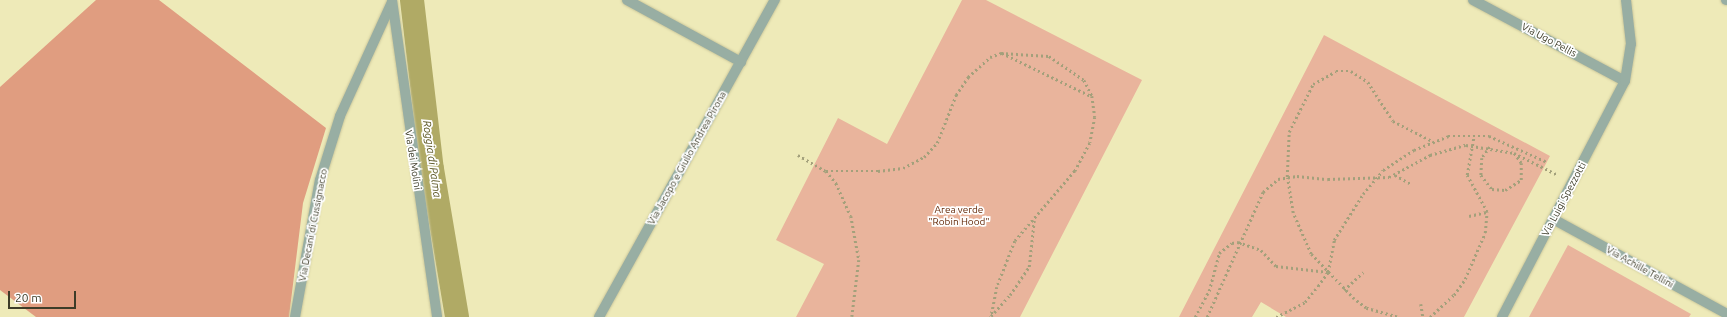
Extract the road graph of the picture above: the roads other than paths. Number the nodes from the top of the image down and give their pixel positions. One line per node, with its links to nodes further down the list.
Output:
1 (628, 0): 6 (street)
2 (775, 0): 6 (street, Via Jacopo e Giulio Andrea Pirona)
3 (1472, 0): 7 (street, Via Ugo Pellis)
4 (1626, 0): 7 (street, Via Luigi Spezzotti)
5 (392, 1): 10 (street, Via Decani di Cussignacco); 11 (street, Via dei Molini)
6 (741, 62): 12 (street, Via Jacopo e Giulio Andrea Pirona)
7 (1625, 81): 8 (street, Via Luigi Spezzotti)
8 (1553, 219): 9 (street, Via Achille Tellini); 13 (street, Via Luigi Spezzotti)
9 (1727, 314)
10 (295, 317)
11 (437, 317)
12 (599, 317)
13 (1502, 317)

